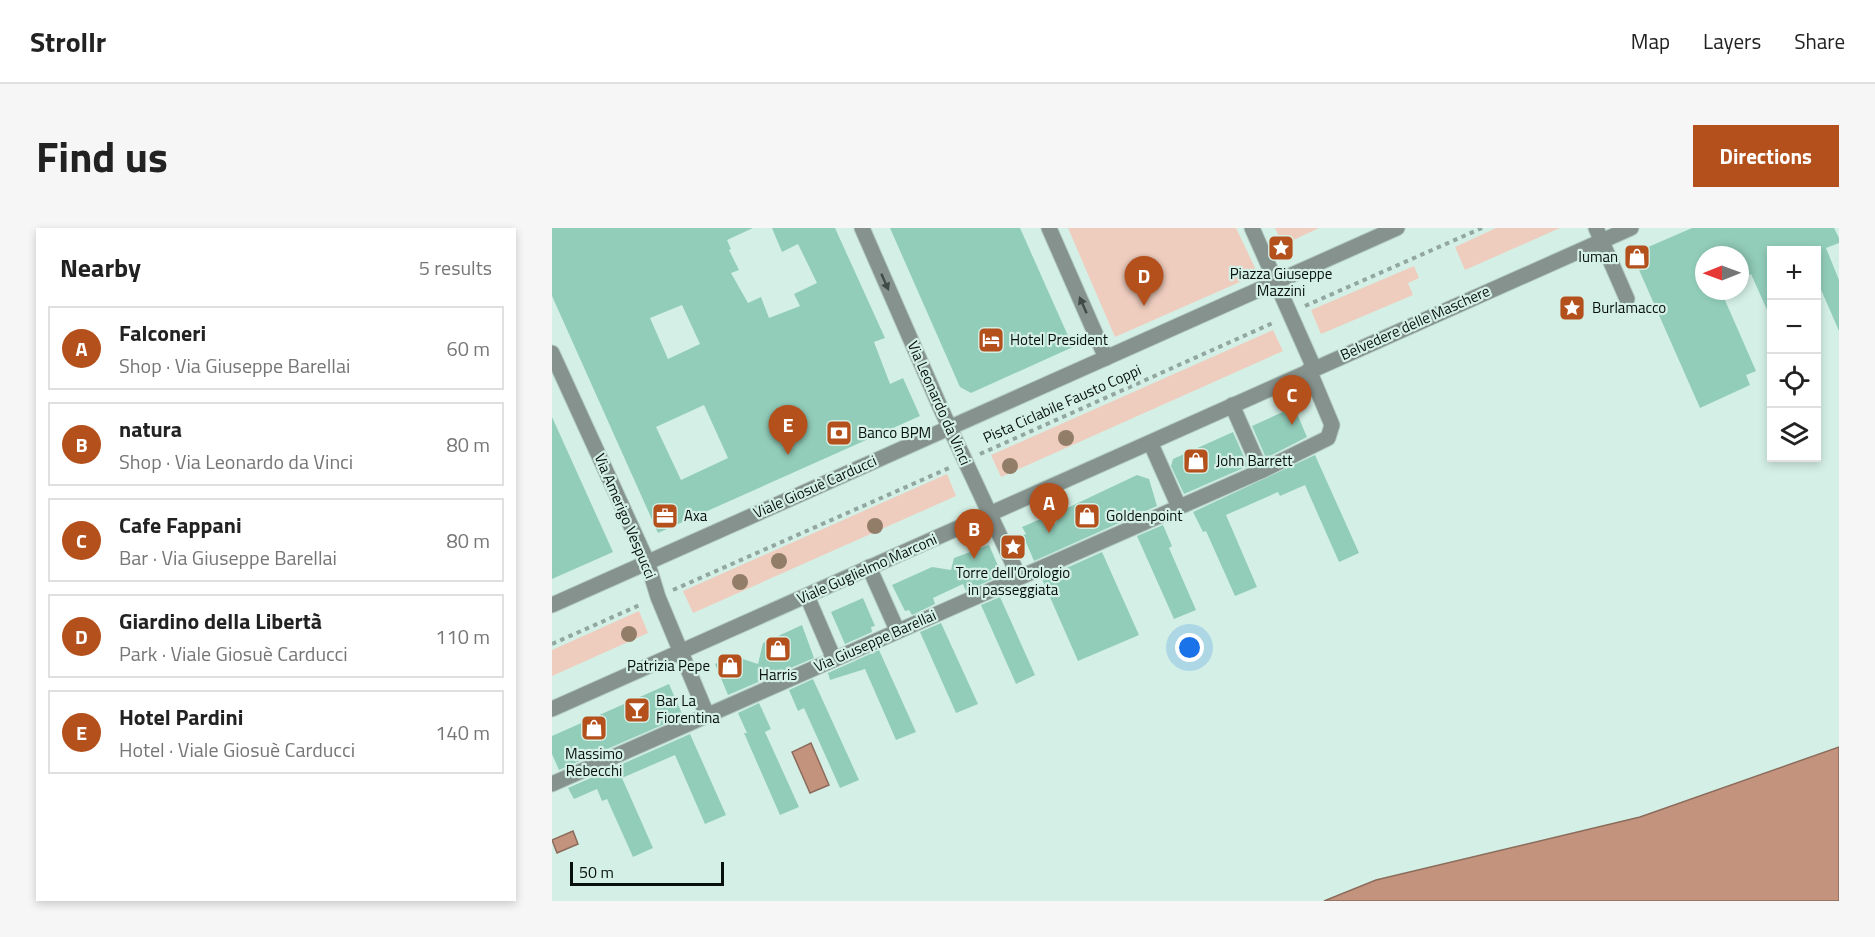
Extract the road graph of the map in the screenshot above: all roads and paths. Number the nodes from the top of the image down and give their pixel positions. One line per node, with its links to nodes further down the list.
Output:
1 (862, 228): 15 (street, Via Leonardo da Vinci, one-way to 15)
2 (1049, 228): 12 (street, one-way to 2)
3 (1252, 228): 8 (street)
4 (1397, 228): 8 (street)
5 (1482, 228): 10 (path, Pista Ciclabile Fausto Coppi)
6 (1631, 228): 7 (street, Belvedere delle Maschere)
7 (1598, 234): 9 (street); 13 (street, Belvedere delle Maschere)
8 (1276, 282): 10 (street); 12 (street, Viale Giosuè Carducci)
9 (1627, 299)
10 (1290, 315): 13 (street); 17 (path, Pista Ciclabile Fausto Coppi)
11 (552, 353): 21 (street, Via Amerigo Vespucci)
12 (1106, 358): 15 (street, Viale Giosuè Carducci)
13 (1311, 369): 14 (street, Viale Guglielmo Marconi); 18 (street, Via Giuseppe Barellai)
14 (1232, 405): 16 (street, Viale Guglielmo Marconi); 18 (street)
15 (949, 428): 17 (street, Via Leonardo da Vinci); 21 (street, Viale Giosuè Carducci)
16 (1150, 444): 19 (street); 20 (street, Viale Guglielmo Marconi)
17 (965, 460): 20 (street, Via Leonardo da Vinci); 25 (path, Pista Ciclabile Fausto Coppi)
18 (1261, 471): 19 (street, Via Giuseppe Barellai)
19 (1179, 507): 23 (street, Via Giuseppe Barellai)
20 (990, 515): 22 (street, Viale Guglielmo Marconi); 23 (street, Via Leonardo da Vinci)
21 (647, 561): 25 (street, Via Amerigo Vespucci); 26 (street, Viale Giosuè Carducci)
22 (869, 567): 24 (street, Viale Guglielmo Marconi); 27 (street)
23 (1019, 577): 27 (street, Via Giuseppe Barellai)
24 (807, 596): 29 (street, Viale Guglielmo Marconi); 30 (street)
25 (658, 597): 28 (path, Pista Ciclabile Fausto Coppi); 29 (street, Via Amerigo Vespucci)
26 (552, 604)
27 (897, 630): 30 (street, Via Giuseppe Barellai)
28 (552, 644)
29 (680, 651): 31 (street, Viale Guglielmo Marconi); 32 (street, Via Amerigo Vespucci)
30 (834, 659): 32 (street, Via Giuseppe Barellai)
31 (552, 709)
32 (707, 715): 33 (street, Via Giuseppe Barellai)
33 (552, 784)

